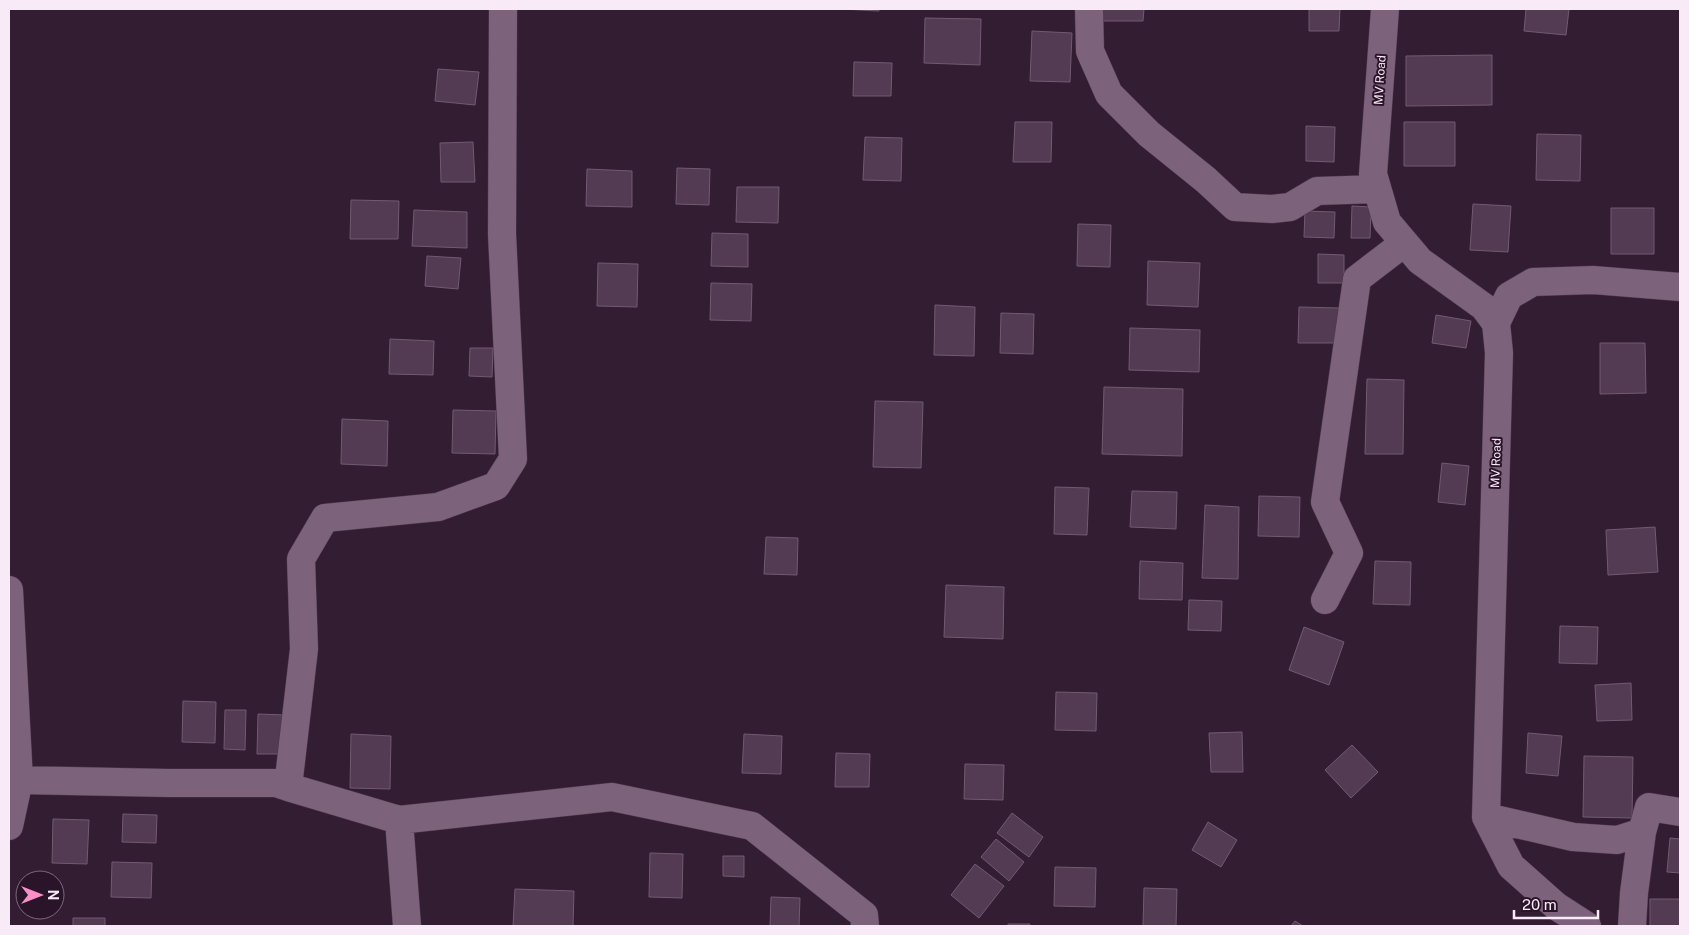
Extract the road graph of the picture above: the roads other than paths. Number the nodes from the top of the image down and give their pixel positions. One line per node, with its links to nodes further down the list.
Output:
1 (503, 9): 11 (street)
2 (1089, 9): 4 (street)
3 (1385, 9): 4 (street, MV Road)
4 (1377, 189): 5 (street, MV Road)
5 (1404, 242): 7 (street, MV Road); 9 (street)
6 (1680, 288): 7 (street)
7 (1496, 323): 13 (street, MV Road)
8 (9, 590): 10 (street)
9 (1325, 600)
10 (14, 779): 11 (street); 15 (street)
11 (288, 787): 14 (street)
12 (1680, 812): 16 (street)
13 (1486, 817): 16 (street); 19 (street, MV Road)
14 (400, 820): 17 (street); 18 (street)
15 (9, 826)
16 (1642, 832): 20 (street)
17 (407, 926)
18 (865, 926)
19 (1587, 926)
20 (1632, 926)

